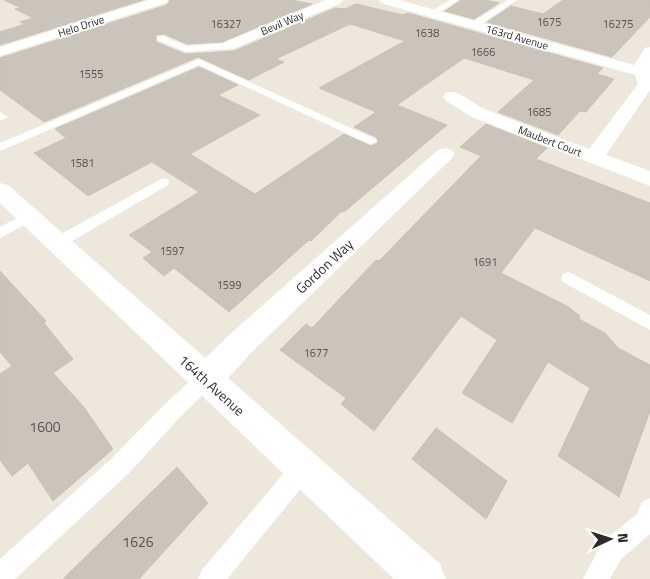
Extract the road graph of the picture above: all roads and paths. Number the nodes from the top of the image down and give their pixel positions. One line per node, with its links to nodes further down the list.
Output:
1 (162, 0): 11 (street, Helo Drive)
2 (337, 0): 9 (street, Bevil Way)
3 (385, 0): 6 (street, 163rd Avenue)
4 (455, 0): 6 (lane)
5 (513, 0): 7 (lane)
6 (432, 13): 7 (street, 163rd Avenue)
7 (474, 25): 12 (street, 163rd Avenue)
8 (160, 38): 9 (lane)
9 (228, 46)
10 (650, 51): 12 (street)
11 (0, 52)
12 (646, 72): 17 (street)
13 (452, 98): 17 (street, Maubert Court)
14 (371, 141): 15 (lane)
15 (0, 148)
16 (445, 154): 26 (street, Gordon Way)
17 (593, 158): 18 (street, Maubert Court)
18 (650, 179)
19 (163, 182): 23 (lane)
20 (2, 195): 21 (street, 164th Avenue)
21 (29, 217): 22 (lane); 23 (street, 164th Avenue)
22 (0, 233)
23 (57, 243): 26 (street, 164th Avenue)
24 (569, 278): 25 (lane)
25 (650, 323)
26 (206, 379): 27 (street, 164th Avenue); 29 (lane)
27 (303, 468): 30 (lane); 31 (street, 164th Avenue)
28 (650, 510): 32 (lane)
29 (0, 576)
30 (211, 579)
31 (425, 579)
32 (596, 579)

